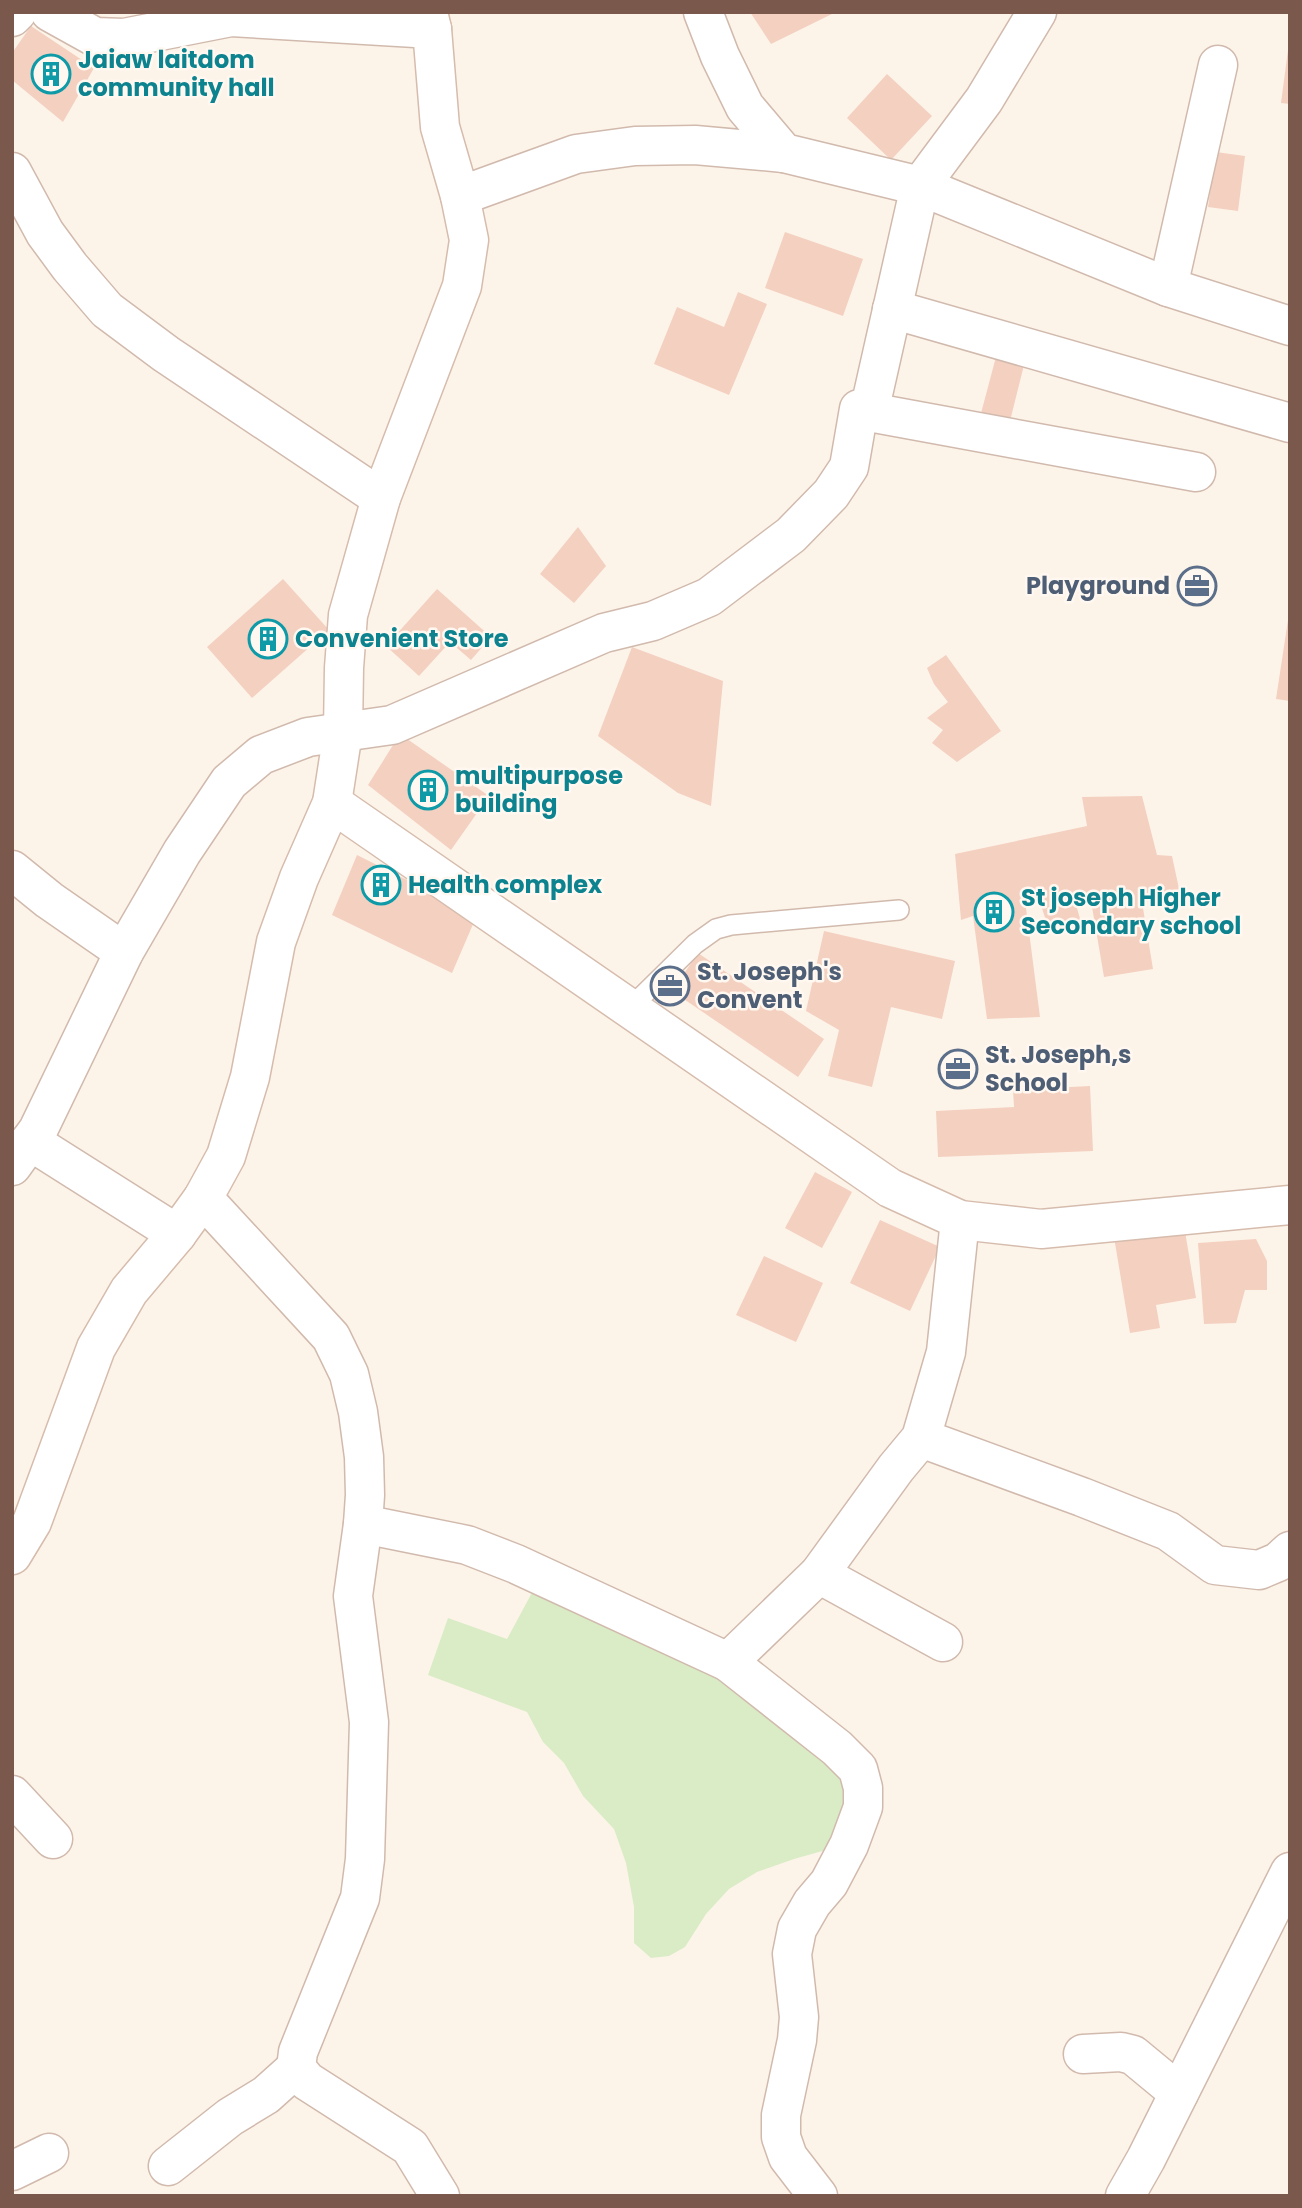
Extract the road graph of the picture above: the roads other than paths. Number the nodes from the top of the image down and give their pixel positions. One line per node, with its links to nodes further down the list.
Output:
1 (17, 12): 5 (street)
2 (50, 12): 6 (street)
3 (703, 12): 8 (street)
4 (1037, 12): 10 (street)
5 (12, 17)
6 (430, 20): 11 (street)
7 (1218, 65): 12 (street)
8 (784, 153): 10 (street); 11 (street)
9 (12, 172): 18 (street)
10 (920, 186): 12 (street); 13 (street)
11 (460, 195): 18 (street)
12 (1168, 286): 14 (street)
13 (892, 309): 15 (street); 16 (street)
14 (1290, 326)
15 (869, 412): 17 (street); 19 (street)
16 (1290, 423)
17 (1196, 472)
18 (381, 498): 19 (street)
19 (343, 732): 20 (street); 23 (street)
20 (332, 803): 24 (street); 26 (street)
21 (12, 870): 23 (street)
22 (899, 910): 24 (lane)
23 (124, 952): 25 (street)
24 (629, 1009): 28 (street)
25 (21, 1154): 29 (street)
26 (203, 1198): 29 (street); 31 (street)
27 (1290, 1205): 28 (street)
28 (960, 1220): 30 (street)
29 (177, 1234): 33 (street)
30 (921, 1438): 32 (street); 34 (street)
31 (363, 1524): 36 (street); 42 (street)
32 (1290, 1551)
33 (12, 1555)
34 (819, 1574): 35 (street); 36 (street)
35 (943, 1642)
36 (728, 1662): 48 (street)
37 (12, 1795): 38 (street)
38 (53, 1839)
39 (1290, 1872): 40 (street)
40 (1280, 1913): 43 (street)
41 (1083, 2054): 43 (street)
42 (296, 2068): 45 (street); 47 (street)
43 (1179, 2093): 49 (street)
44 (49, 2152): 46 (street)
45 (168, 2166)
46 (12, 2171)
47 (440, 2196)
48 (818, 2196)
49 (1125, 2196)

